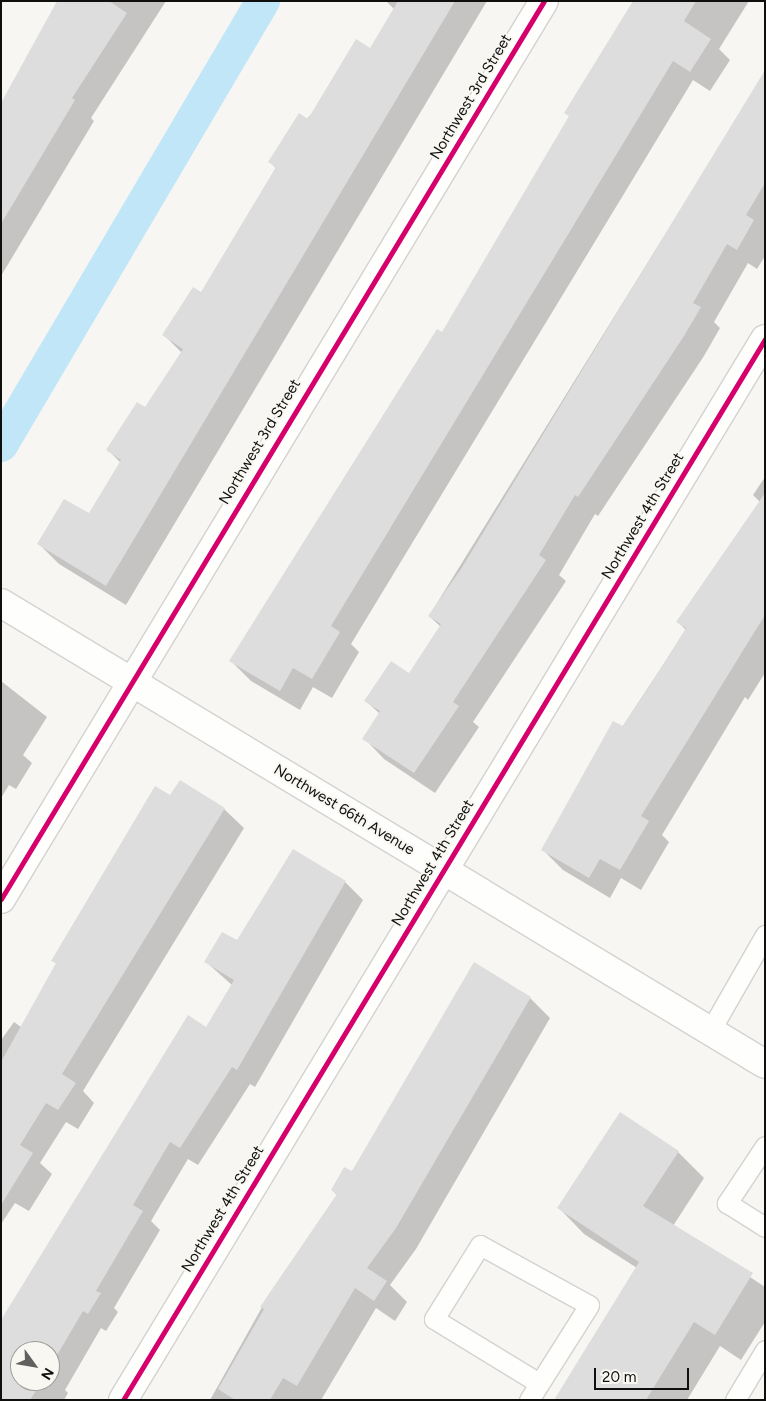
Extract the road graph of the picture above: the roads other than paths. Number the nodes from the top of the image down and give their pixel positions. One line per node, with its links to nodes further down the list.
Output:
1 (544, 1): 4 (street, Northwest 3rd Street)
2 (765, 339): 5 (street, Northwest 4th Street)
3 (1, 603): 4 (street, Northwest 66th Avenue)
4 (129, 680): 5 (street, Northwest 66th Avenue); 6 (street, Northwest 3rd Street)
5 (443, 870): 8 (street, Northwest 66th Avenue); 14 (street, Northwest 4th Street)
6 (1, 898)
7 (765, 935): 8 (lane)
8 (710, 1031): 9 (street, Northwest 66th Avenue)
9 (765, 1064)
10 (765, 1146): 11 (lane)
11 (765, 1227)
12 (765, 1350): 16 (lane)
13 (539, 1383): 13 (lane); 15 (lane)
14 (123, 1400)
15 (529, 1400)
16 (734, 1400)

